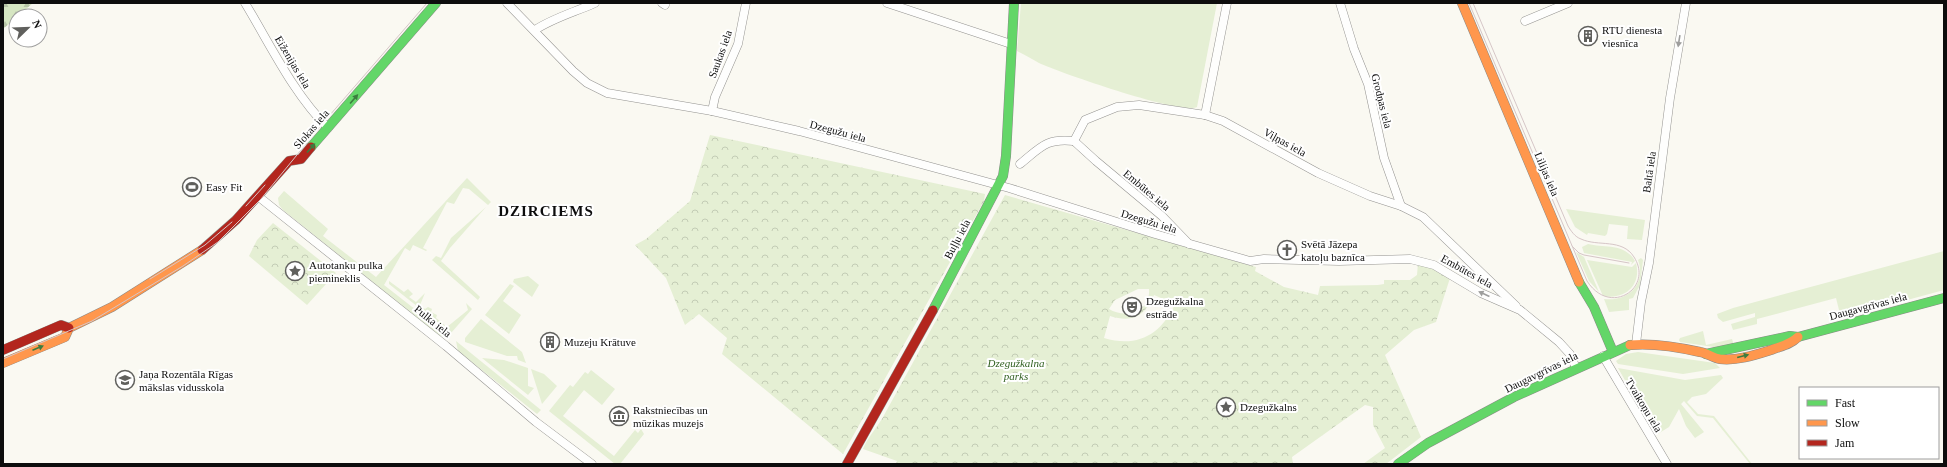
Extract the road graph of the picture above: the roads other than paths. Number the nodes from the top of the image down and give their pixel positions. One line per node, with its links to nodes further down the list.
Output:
1 (245, 3): 18 (street, Eiženijas iela)
2 (436, 3): 18 (street, Slokas iela, one-way to 2)
3 (507, 3): 14 (street, Dzegužu iela)
4 (595, 3): 14 (street)
5 (746, 3): 16 (street, Saukas iela)
6 (888, 3): 15 (street)
7 (1014, 3): 15 (street, Buļļu iela)
8 (1227, 3): 17 (street)
9 (1340, 3): 23 (street, Grodņas iela)
10 (1462, 3): 30 (street, Lilijas iela)
11 (1568, 3): 13 (street)
12 (1686, 3): 28 (street, Baltā iela, one-way to 28)
13 (1526, 21)
14 (535, 30): 16 (street, Dzegužu iela)
15 (1011, 44): 21 (street, Buļļu iela)
16 (712, 111): 21 (street, Dzegužu iela)
17 (1205, 115): 19 (street, Viļņas iela); 23 (street, Viļņas iela)
18 (328, 128): 22 (street, Slokas iela, one-way to 18)
19 (1074, 141): 20 (street); 24 (street, Embūtes iela)
20 (1020, 164)
21 (999, 185): 24 (street, Dzegužu iela); 35 (street, Buļļu iela)
22 (258, 197): 27 (street, Slokas iela); 34 (street, Pulka iela)
23 (1401, 206): 26 (street, Viļņas iela)
24 (1189, 244): 26 (street, Embūtes iela, one-way to 24)
25 (1944, 298): 28 (street, Daugavgrīvas iela)
26 (1520, 310): 33 (street, Embūtes iela)
27 (69, 328): 29 (street, Slokas iela); 32 (street, Slokas iela, one-way to 27)
28 (1636, 344): 30 (street, Daugavgrīvas iela)
29 (3, 350)
30 (1612, 352): 31 (street, Daugavgrīvas iela)
31 (1603, 356): 33 (street, Daugavgrīvas iela); 37 (street, Tvaikoņu iela)
32 (3, 363)
33 (1576, 368): 36 (street, Daugavgrīvas iela)
34 (592, 464)
35 (847, 464)
36 (1398, 464)
37 (1667, 464)

